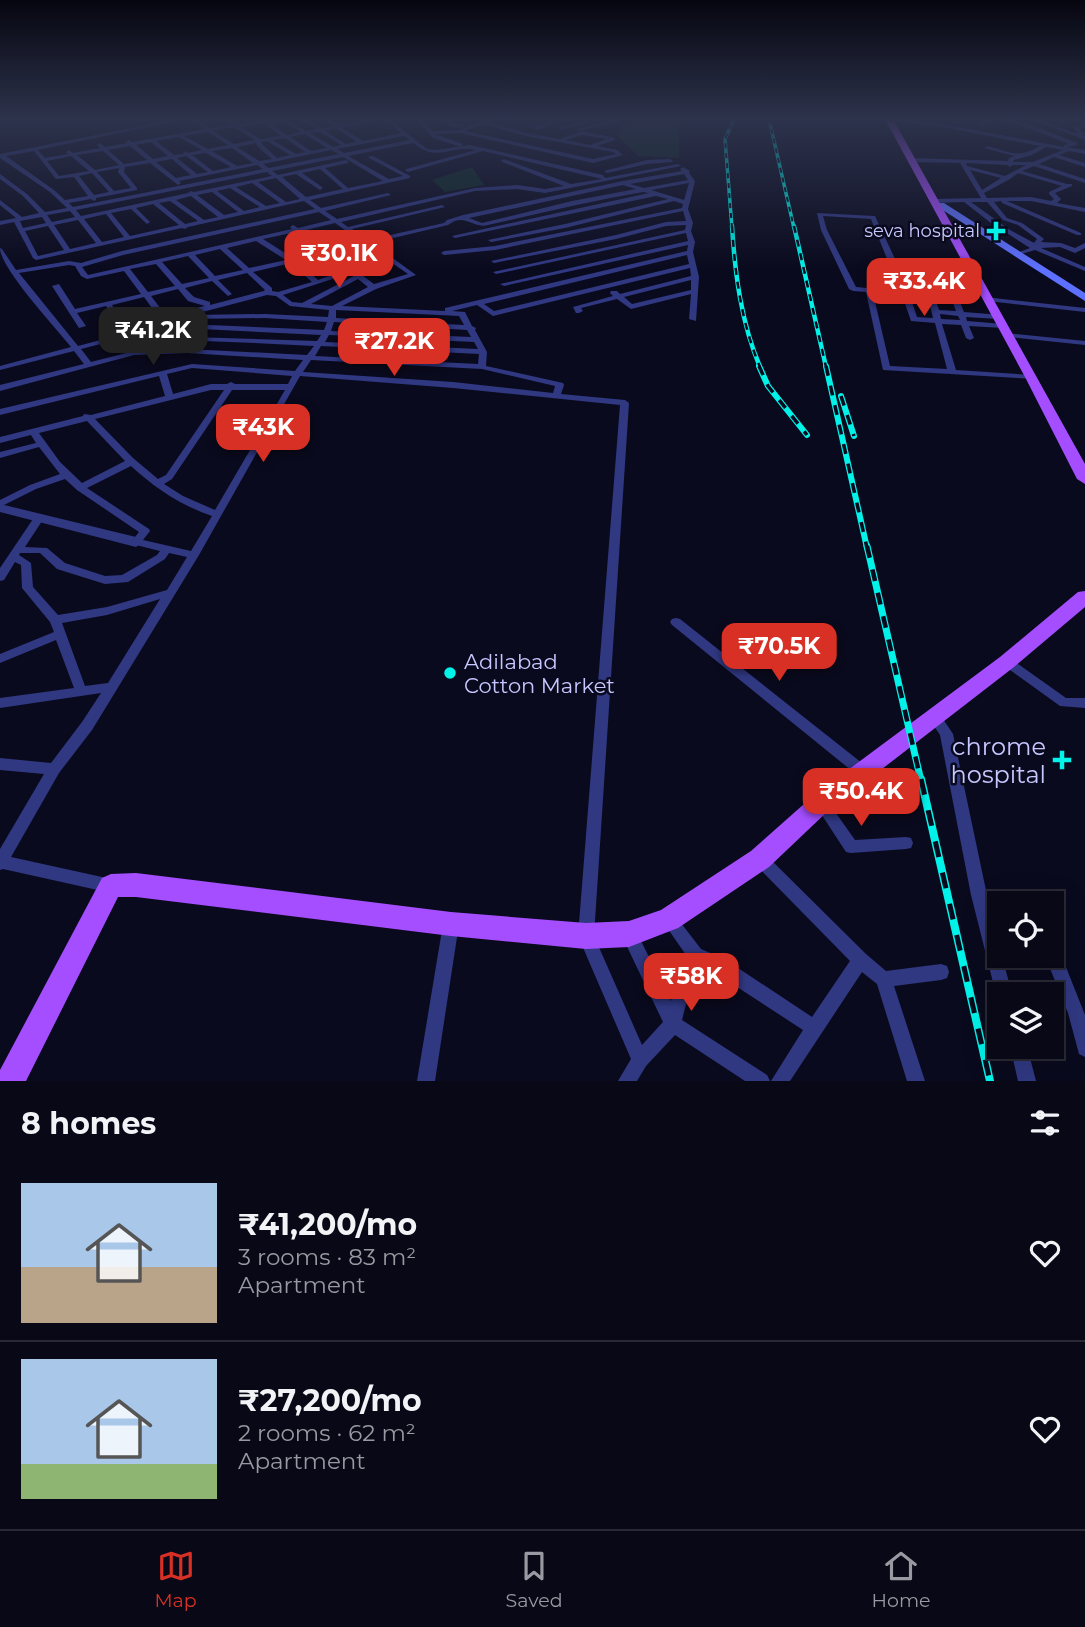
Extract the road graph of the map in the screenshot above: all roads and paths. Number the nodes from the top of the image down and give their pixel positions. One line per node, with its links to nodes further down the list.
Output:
1 (21, 169): 68 (street)
2 (51, 169): 30 (street)
3 (102, 169): 24 (street)
4 (122, 169): 53 (street)
5 (162, 169): 36 (street)
6 (189, 169): 32 (street)
7 (208, 169): 27 (street)
8 (234, 169): 27 (street)
9 (310, 169): 28 (street)
10 (324, 169): 50 (street)
11 (367, 169): 37 (street)
12 (394, 169): 37 (street)
13 (532, 169): 45 (street)
14 (571, 169): 29 (street)
15 (612, 169): 29 (street)
16 (655, 169): 34 (street)
17 (684, 169): 26 (street)
18 (919, 169): 72 (main road)
19 (967, 169): 58 (street)
20 (981, 169): 35 (street)
21 (1021, 169): 25 (street)
22 (1048, 169): 42 (street)
23 (268, 170): 33 (street); 47 (street)
24 (93, 171): 30 (street); 53 (street)
25 (1017, 171): 35 (street); 43 (street)
26 (688, 172): 38 (street); 40 (street)
27 (213, 173): 32 (street)
28 (297, 173): 33 (street); 49 (street)
29 (590, 174): 34 (street)
30 (75, 175): 57 (street)
31 (0, 176): 44 (street)
32 (196, 176): 36 (street)
33 (278, 177): 39 (street); 59 (street)
34 (606, 177): 40 (street); 45 (street)
35 (1008, 178): 58 (street)
36 (175, 180): 47 (street)
37 (388, 181): 41 (street)
38 (692, 181): 51 (street); 77 (street)
39 (254, 182): 48 (street); 71 (street)
40 (623, 183): 51 (street); 62 (street)
41 (372, 184): 50 (street); 56 (street)
42 (1084, 184): 43 (street)
43 (1070, 185): 70 (street)
44 (12, 186): 46 (street); 90 (street)
45 (570, 186): 61 (street)
46 (0, 187)
47 (184, 187): 55 (street); 73 (street)
48 (232, 187): 52 (street); 79 (street)
49 (320, 188)
50 (346, 189): 59 (street)
51 (641, 189): 54 (street); 76 (street)
52 (214, 191): 55 (street); 86 (street)
53 (113, 193): 57 (street)
54 (655, 194): 63 (street); 64 (street)
55 (195, 195): 60 (street); 92 (street)
56 (388, 195): 74 (street); 84 (street)
57 (91, 197): 68 (street); 73 (street)
58 (985, 197): 65 (street); 66 (street); 97 (street)
59 (303, 198): 71 (street); 84 (street)
60 (171, 199): 69 (street); 101 (street)
61 (434, 199): 74 (street); 80 (street)
62 (554, 199): 75 (street); 76 (street)
63 (633, 200): 81 (street); 96 (street)
64 (672, 200): 77 (street); 81 (street)
65 (998, 200): 70 (street); 89 (street)
66 (966, 201): 72 (street); 99 (street)
67 (0, 202): 98 (street)
68 (64, 202): 82 (street)
69 (155, 202): 78 (street); 109 (street)
70 (1052, 202): 83 (street)
71 (284, 203): 79 (street)
72 (938, 203): 105 (main road); 187 (main road)
73 (100, 204): 82 (street); 85 (street)
74 (406, 205): 87 (street); 102 (street)
75 (524, 205): 88 (street); 93 (street)
76 (565, 205): 88 (street)
77 (686, 206): 110 (street); 111 (street)
78 (132, 207): 85 (street); 104 (street)
79 (263, 207): 86 (street); 95 (street)
80 (442, 207): 87 (street); 103 (street)
81 (646, 207): 123 (street)
82 (73, 210): 90 (street); 94 (street)
83 (1083, 210): 100 (street)
84 (323, 211): 95 (street); 102 (street)
85 (108, 212): 94 (street); 119 (street)
86 (242, 212): 92 (street)
87 (417, 212): 113 (street)
88 (536, 212): 91 (street); 96 (street)
89 (1033, 214): 97 (street); 100 (street)
90 (44, 215): 98 (street); 108 (street)
91 (516, 216): 107 (street); 112 (street)
92 (222, 217): 101 (street)
93 (463, 217): 103 (street); 112 (street)
94 (78, 218): 108 (street); 124 (street)
95 (281, 218): 115 (street); 120 (street)
96 (546, 218): 107 (street)
97 (1005, 219): 99 (street); 130 (street)
98 (18, 220): 106 (street); 114 (street)
99 (988, 220): 105 (street); 133 (street)
100 (1050, 220): 117 (street)
101 (202, 221): 109 (street)
102 (335, 221): 113 (street); 115 (street)
103 (449, 221): 125 (street)
104 (147, 222)
105 (966, 222): 145 (main road)
106 (0, 223)
107 (524, 223): 112 (street)
108 (49, 225): 114 (street); 136 (street)
109 (183, 225): 119 (street); 120 (street)
110 (600, 227): 116 (street); 121 (street)
111 (689, 227): 121 (street); 127 (street); 129 (street)
112 (483, 228): 118 (street); 123 (street)
113 (346, 229): 125 (street)
114 (22, 230): 136 (street)
115 (296, 230): 122 (street); 140 (street)
116 (566, 234): 126 (street); 132 (street)
117 (1083, 234)
118 (455, 236)
119 (128, 237): 124 (street)
120 (198, 237): 134 (street); 152 (street)
121 (617, 237): 126 (street); 129 (street)
122 (258, 239): 131 (street); 148 (street)
123 (491, 240): 132 (street)
124 (100, 243): 136 (street)
125 (368, 243): 140 (street); 174 (street)
126 (580, 243): 138 (street); 149 (street)
127 (692, 243): 139 (street); 143 (street)
128 (1085, 244): 137 (street)
129 (625, 245): 138 (street); 143 (street)
130 (1047, 246): 133 (street); 137 (street)
131 (222, 247): 134 (street); 160 (street)
132 (495, 248): 141 (street); 149 (street)
133 (1035, 248): 145 (street); 157 (street)
134 (210, 249): 142 (street)
135 (0, 250): 159 (street)
136 (68, 251)
137 (1075, 251): 144 (street)
138 (592, 252): 146 (street); 150 (street)
139 (691, 252): 153 (street); 154 (street)
140 (324, 253): 148 (street); 161 (street)
141 (444, 253)
142 (190, 254): 147 (street); 168 (street)
143 (635, 254): 150 (street)
144 (1085, 254)
145 (1016, 255): 186 (main road)
146 (556, 260): 156 (street); 163 (street)
147 (158, 261): 155 (street); 173 (street)
148 (293, 261): 160 (street); 169 (street)
149 (494, 261): 163 (street)
150 (607, 261): 156 (street); 158 (street)
151 (894, 261): 176 (street); 181 (street); 185 (street)
152 (78, 265): 155 (street); 159 (street)
153 (642, 265): 158 (street); 164 (street)
154 (693, 265): 164 (street); 167 (street)
155 (125, 268): 180 (street)
156 (568, 269): 170 (street)
157 (1085, 269)
158 (620, 270): 166 (street)
159 (14, 271): 162 (street); 216 (street)
160 (250, 271): 168 (street); 177 (street)
161 (351, 271): 165 (street); 169 (street)
162 (1, 272)
163 (496, 272): 170 (street)
164 (654, 273): 171 (street)
165 (359, 276): 174 (street); 191 (street)
166 (590, 277): 171 (street); 184 (street)
167 (695, 277): 175 (street); 182 (street)
168 (214, 279): 173 (street); 178 (street)
169 (317, 283): 179 (street)
170 (504, 284): 184 (street)
171 (601, 285): 182 (street); 188 (street)
172 (56, 286): 196 (street)
173 (180, 286): 180 (street); 190 (street)
174 (373, 287): 192 (street)
175 (695, 291): 182 (street); 201 (street)
176 (869, 291): 181 (street); 227 (street)
177 (267, 293): 179 (street); 199 (street)
178 (228, 294)
179 (278, 294): 191 (street)
180 (146, 295): 189 (street); 193 (street)
181 (905, 295): 183 (street); 200 (street)
182 (617, 296): 195 (street)
183 (931, 296): 185 (street); 200 (street)
184 (503, 298): 188 (street)
185 (956, 298): 202 (street)
186 (1085, 298)
187 (992, 300): 194 (street); 208 (main road); 208 (main road)
188 (479, 303): 198 (street)
189 (108, 304): 196 (street); 210 (street)
190 (207, 304)
191 (301, 305): 192 (street)
192 (332, 308): 197 (street); 203 (street)
193 (158, 309)
194 (1085, 310)
195 (579, 311)
196 (73, 312): 205 (street)
197 (405, 312): 198 (street); 204 (street)
198 (433, 313): 207 (street)
199 (186, 317): 203 (street); 206 (street)
200 (939, 317): 202 (street); 227 (street)
201 (693, 319)
202 (963, 319): 208 (street); 212 (street)
203 (333, 321): 204 (street); 209 (street)
204 (402, 323): 207 (street); 211 (street)
205 (82, 326)
206 (181, 326): 209 (street); 210 (street)
207 (472, 328): 213 (street)
208 (1006, 329): 214 (street); 230 (main road); 244 (main road)
209 (327, 332): 211 (street); 215 (street)
210 (132, 336): 215 (street); 216 (street); 219 (street)
211 (396, 337): 213 (street); 217 (street)
212 (970, 338)
213 (477, 340): 218 (street)
214 (1085, 343)
215 (318, 344): 217 (street); 220 (street)
216 (76, 348): 221 (street); 222 (street)
217 (391, 348): 218 (street); 223 (street)
218 (483, 352): 224 (street)
219 (134, 353): 220 (street); 222 (street)
220 (307, 357): 223 (street); 228 (street)
221 (27, 361): 225 (street); 229 (street)
222 (88, 363): 229 (street)
223 (378, 363): 224 (street); 231 (street)
224 (482, 367): 235 (street)
225 (0, 368)
226 (162, 372): 228 (street); 236 (street); 237 (street)
227 (952, 372): 230 (street)
228 (296, 373): 231 (street); 233 (street)
229 (36, 377): 234 (street)
230 (1032, 377): 246 (main road)
231 (371, 381): 235 (street)
232 (232, 386): 233 (street); 236 (street); 247 (street)
233 (291, 387): 250 (street)
234 (0, 388)
235 (556, 396): 280 (street)
236 (170, 397): 238 (street)
237 (0, 412)
238 (87, 416): 239 (street); 243 (street)
239 (33, 431): 240 (street); 241 (street)
240 (0, 440)
241 (41, 444): 242 (street); 245 (street)
242 (0, 455)
243 (131, 462): 247 (street); 248 (street)
244 (1085, 462)
245 (66, 475): 248 (street); 249 (street)
246 (1085, 479)
247 (159, 483): 250 (street)
248 (80, 488): 252 (street)
249 (0, 508): 251 (street)
250 (217, 514): 255 (street)
251 (39, 518): 252 (street); 254 (street)
252 (136, 542): 253 (street)
253 (166, 549): 254 (street); 255 (street)
254 (15, 553): 256 (street); 259 (street)
255 (194, 555): 257 (street)
256 (0, 576)
257 (169, 593): 259 (street); 264 (street)
258 (1085, 597): 263 (main road)
259 (55, 620): 261 (street)
260 (676, 622): 271 (street)
261 (60, 635): 262 (street); 265 (street)
262 (0, 659)
263 (1007, 662): 267 (street); 268 (main road)
264 (111, 687): 265 (street); 270 (street)
265 (81, 691): 266 (street)
266 (0, 703)
267 (1085, 703)
268 (934, 717): 271 (main road); 286 (street)
269 (0, 765): 270 (street)
270 (54, 769): 275 (street)
271 (862, 771): 272 (main road)
272 (821, 803): 273 (street); 274 (main road)
273 (906, 843)
274 (760, 859): 277 (main road); 282 (street)
275 (1, 863): 276 (street)
276 (111, 886): 278 (main road); 292 (main road)
277 (669, 919): 279 (main road); 281 (street)
278 (451, 924): 280 (main road); 293 (street)
279 (629, 934): 280 (main road); 287 (street)
280 (586, 936): 291 (street)
281 (695, 956): 287 (street); 288 (street)
282 (860, 960): 285 (street); 288 (street)
283 (1058, 968): 289 (street)
284 (941, 972): 285 (street)
285 (884, 979): 297 (street)
286 (1001, 982)
287 (673, 1024): 291 (street); 295 (street)
288 (814, 1028): 296 (street)
289 (1085, 1048)
290 (1021, 1059): 298 (street)
291 (640, 1060): 294 (street)
292 (10, 1081)
293 (426, 1081)
294 (627, 1081)
295 (761, 1081)
296 (780, 1081)
297 (916, 1081)
298 (1027, 1081)

